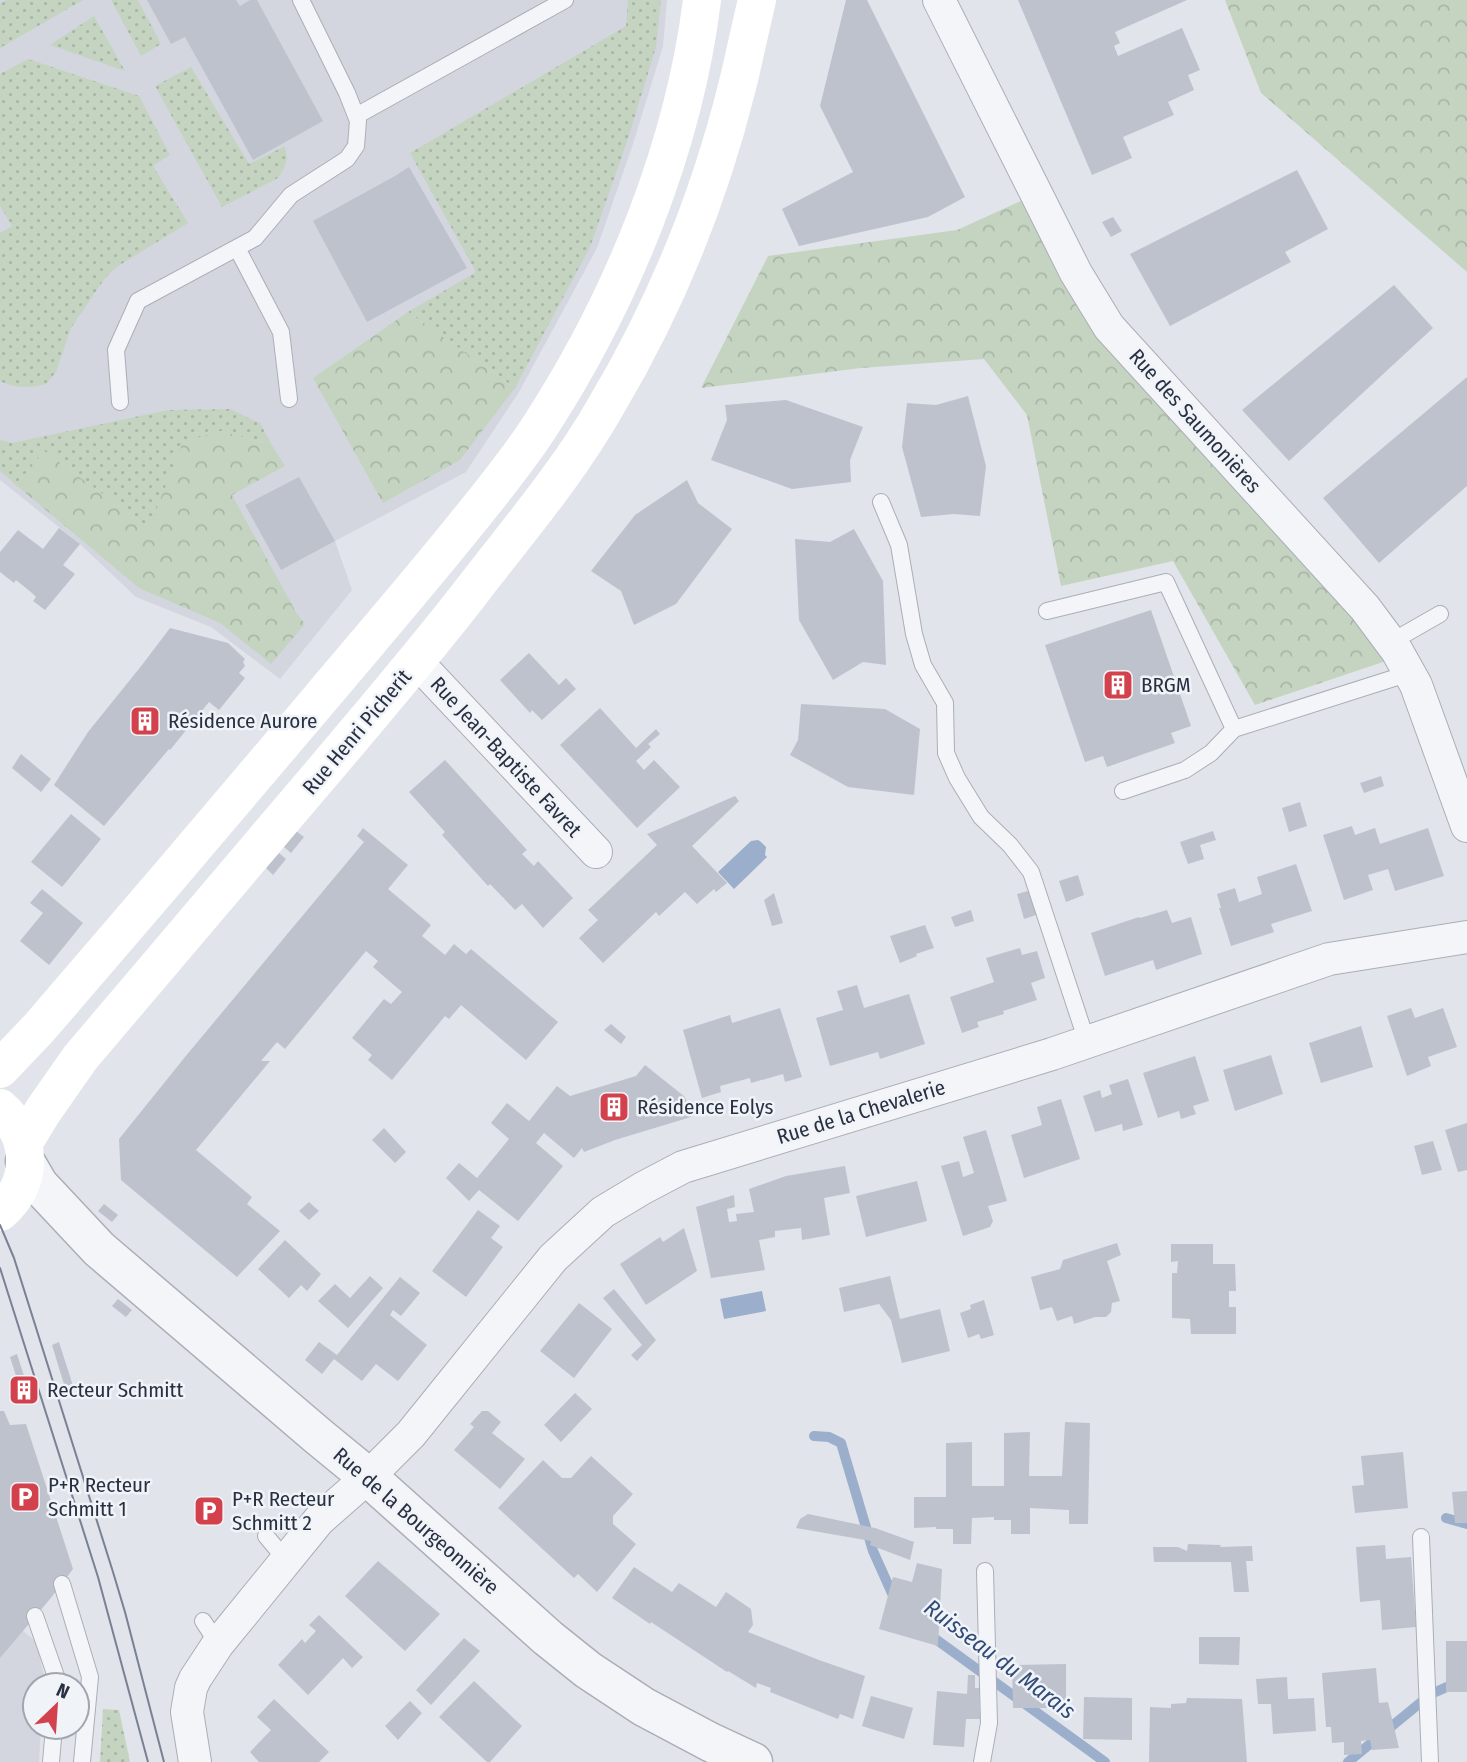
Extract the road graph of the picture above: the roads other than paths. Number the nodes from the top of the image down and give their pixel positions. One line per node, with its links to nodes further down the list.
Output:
1 (301, 0): 6 (lane)
2 (565, 0): 6 (lane)
3 (702, 0): 22 (main road)
4 (757, 0): 14 (main road, Rue Henri Picherit)
5 (939, 0): 13 (street, Rue des Saumonières)
6 (356, 116): 7 (lane)
7 (237, 248): 8 (lane); 9 (lane)
8 (289, 399)
9 (120, 402)
10 (881, 502): 21 (lane)
11 (1047, 611): 16 (lane)
12 (1440, 614): 13 (lane)
13 (1391, 642): 15 (street, Rue des Saumonières)
14 (416, 662): 19 (street, Rue Jean-Baptiste Favret); 24 (main road, Rue Henri Picherit)
15 (1409, 673): 16 (lane); 18 (street, Rue des Saumonières)
16 (1234, 729): 17 (lane)
17 (1123, 790)
18 (1467, 826)
19 (596, 852)
20 (1467, 937): 21 (street, Rue de la Chevalerie)
21 (1087, 1042): 27 (street, Rue de la Chevalerie)
22 (0, 1069)
23 (0, 1108): 24 (main road)
24 (24, 1153): 25 (main road, Rue Henri Picherit); 26 (street, Rue de la Bourgeonnière)
25 (4, 1208): 26 (street, Rue de la Bourgeonnière)
26 (99, 1249): 27 (street, Rue de la Bourgeonnière)
27 (368, 1477): 30 (street, Rue de la Chevalerie); 39 (street, Rue de la Bourgeonnière)
28 (266, 1536): 30 (lane)
29 (1421, 1537): 41 (lane)
30 (286, 1560): 38 (street, Rue de la Chevalerie)
31 (985, 1571): 40 (lane)
32 (62, 1584): 37 (lane)
33 (35, 1616): 34 (lane)
34 (55, 1671)
35 (53, 1741): 36 (lane)
36 (51, 1762)
37 (82, 1762)
38 (195, 1762)
39 (754, 1762)
40 (982, 1762)
41 (1430, 1762)

